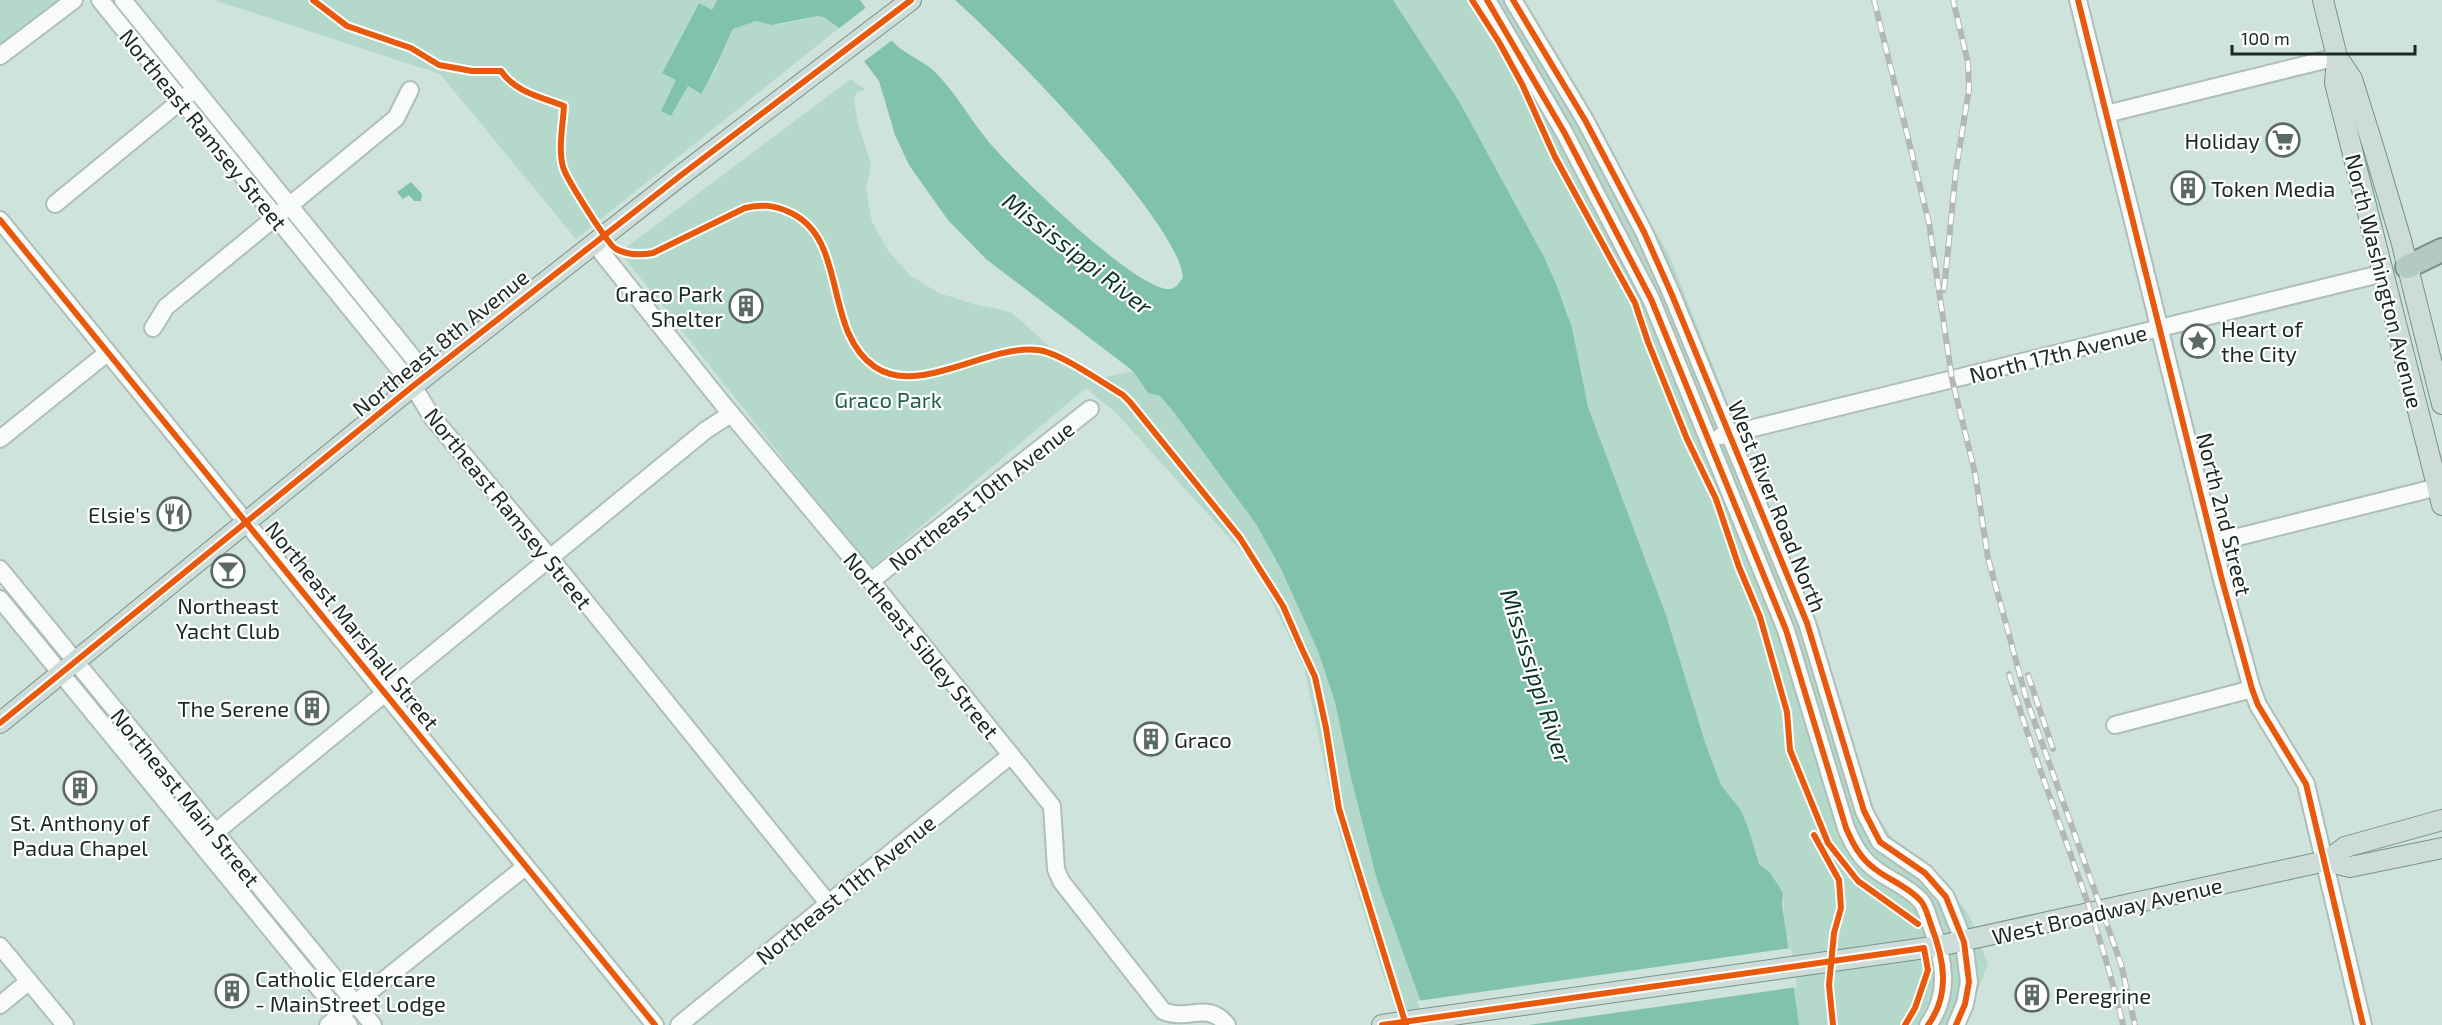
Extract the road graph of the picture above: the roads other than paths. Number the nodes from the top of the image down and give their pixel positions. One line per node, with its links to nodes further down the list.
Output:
1 (74, 0): 11 (street)
2 (100, 0): 15 (street, Northeast Ramsey Street)
3 (123, 0): 13 (street, Northeast Ramsey Street)
4 (911, 0): 21 (main road, Northeast 8th Avenue)
5 (1487, 0): 10 (street, West River Road North)
6 (1513, 0): 9 (street, West River Road North)
7 (2078, 0): 16 (street, North 2nd Street)
8 (2323, 0): 12 (main road, North Washington Avenue)
9 (1529, 25): 10 (street); 32 (street, West River Road North)
10 (1510, 36): 34 (street, West River Road North)
11 (0, 56)
12 (2337, 57): 16 (street); 23 (main road, North Washington Avenue); 24 (main road, North Washington Avenue)
13 (194, 90): 15 (street); 18 (street, Northeast Ramsey Street)
14 (411, 90): 18 (street)
15 (182, 101): 17 (street); 19 (street, Northeast Ramsey Street)
16 (2106, 114): 26 (street, North 2nd Street)
17 (55, 204)
18 (288, 206): 19 (street); 28 (street, Northeast Ramsey Street)
19 (275, 217): 25 (street); 28 (street, Northeast Ramsey Street)
20 (0, 220): 27 (street, Northeast Marshall Street)
21 (594, 243): 28 (main road, Northeast 8th Avenue); 31 (street, Northeast Sibley Street)
22 (2442, 250): 23 (highway)
23 (2407, 267): 24 (main road, North 17th Avenue); 29 (main road, North Washington Avenue)
24 (2384, 273): 26 (street, North 17th Avenue); 35 (main road, North Washington Avenue)
25 (153, 328)
26 (2161, 328): 32 (street, North 17th Avenue); 37 (street, North 2nd Street)
27 (107, 353): 33 (street); 36 (street, Northeast Marshall Street)
28 (420, 381): 36 (main road, Northeast 8th Avenue); 38 (street, Northeast Ramsey Street)
29 (2442, 404)
30 (1090, 409): 40 (street, Northeast 10th Avenue)
31 (731, 414): 38 (street); 40 (street, Northeast Sibley Street)
32 (1729, 434): 34 (street, North 17th Avenue); 55 (street, West River Road North)
33 (0, 439)
34 (1708, 439): 57 (street, West River Road North)
35 (2440, 493): 37 (street)
36 (248, 523): 42 (main road, Northeast 8th Avenue); 44 (street, Northeast Marshall Street)
37 (2214, 543): 43 (street, North 2nd Street)
38 (551, 559): 44 (street); 54 (street, Northeast Ramsey Street)
39 (0, 569): 42 (street, Northeast Main Street)
40 (871, 582): 47 (street, Northeast Sibley Street)
41 (0, 598): 42 (street, Northeast Main Street)
42 (68, 668): 45 (main road, Northeast 8th Avenue); 49 (street, Northeast Main Street); 50 (street, Northeast Main Street)
43 (2252, 689): 46 (street); 52 (street, North 2nd Street)
44 (386, 694): 49 (street); 53 (street, Northeast Marshall Street)
45 (0, 723)
46 (2115, 725)
47 (1011, 755): 54 (street, Northeast 11th Avenue); 66 (street, Northeast Sibley Street)
48 (2442, 820): 52 (main road, West Broadway Avenue)
49 (215, 833): 50 (street); 59 (street, Northeast Main Street)
50 (201, 844): 61 (street, Northeast Main Street)
51 (2442, 848): 52 (main road, West Broadway Avenue)
52 (2326, 861): 55 (main road, West Broadway Avenue); 70 (street, North 2nd Street)
53 (525, 867): 59 (street); 64 (street, Northeast Marshall Street)
54 (828, 903): 65 (street, Northeast 11th Avenue)
55 (1965, 942): 57 (main road, West Broadway Avenue); 69 (street, West River Road North)
56 (0, 946): 58 (street)
57 (1939, 946): 67 (main road, West Broadway Avenue); 68 (street, West River Road North)
58 (29, 981): 60 (street); 62 (street)
59 (355, 1003): 61 (street); 63 (street, Northeast Main Street)
60 (0, 1005)
61 (339, 1022)
62 (65, 1025)
63 (373, 1025)
64 (655, 1025)
65 (679, 1025)
66 (1227, 1025)
67 (1382, 1025)
68 (1928, 1025)
69 (1956, 1025)
70 (2363, 1025)

